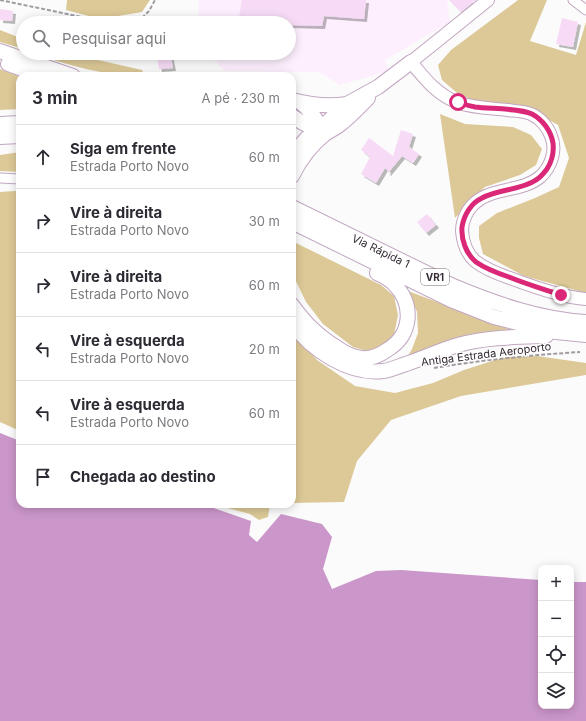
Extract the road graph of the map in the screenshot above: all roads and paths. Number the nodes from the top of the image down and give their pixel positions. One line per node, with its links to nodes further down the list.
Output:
1 (0, 0): 6 (path)
2 (155, 0): 7 (path)
3 (488, 0): 12 (main road)
4 (573, 0): 5 (street)
5 (586, 10)
6 (77, 16)
7 (144, 16)
8 (0, 51): 9 (highway)
9 (16, 56)
10 (26, 60): 14 (highway)
11 (0, 61): 13 (highway)
12 (411, 62): 15 (highway); 33 (main road)
13 (31, 72)
14 (61, 72)
15 (378, 87): 17 (highway); 22 (highway)
16 (296, 101): 17 (highway); 22 (highway)
17 (347, 104): 22 (highway)
18 (296, 118): 22 (highway)
19 (16, 123): 20 (highway)
20 (0, 124)
21 (296, 130): 25 (highway)
22 (323, 131): 26 (highway); 27 (highway)
23 (0, 136): 24 (highway)
24 (16, 136)
25 (296, 142)
26 (296, 151)
27 (296, 170)
28 (0, 178): 29 (street)
29 (16, 179)
30 (296, 209): 35 (highway, Via Rápida 1 / VR1)
31 (296, 225): 37 (highway, Via Rápida 1 / VR1)
32 (296, 226): 34 (highway)
33 (586, 299)
34 (296, 310)
35 (586, 322)
36 (296, 328): 37 (highway)
37 (582, 335)
38 (580, 352): 39 (path, Antiga Estrada Aeroporto)
39 (431, 368)

